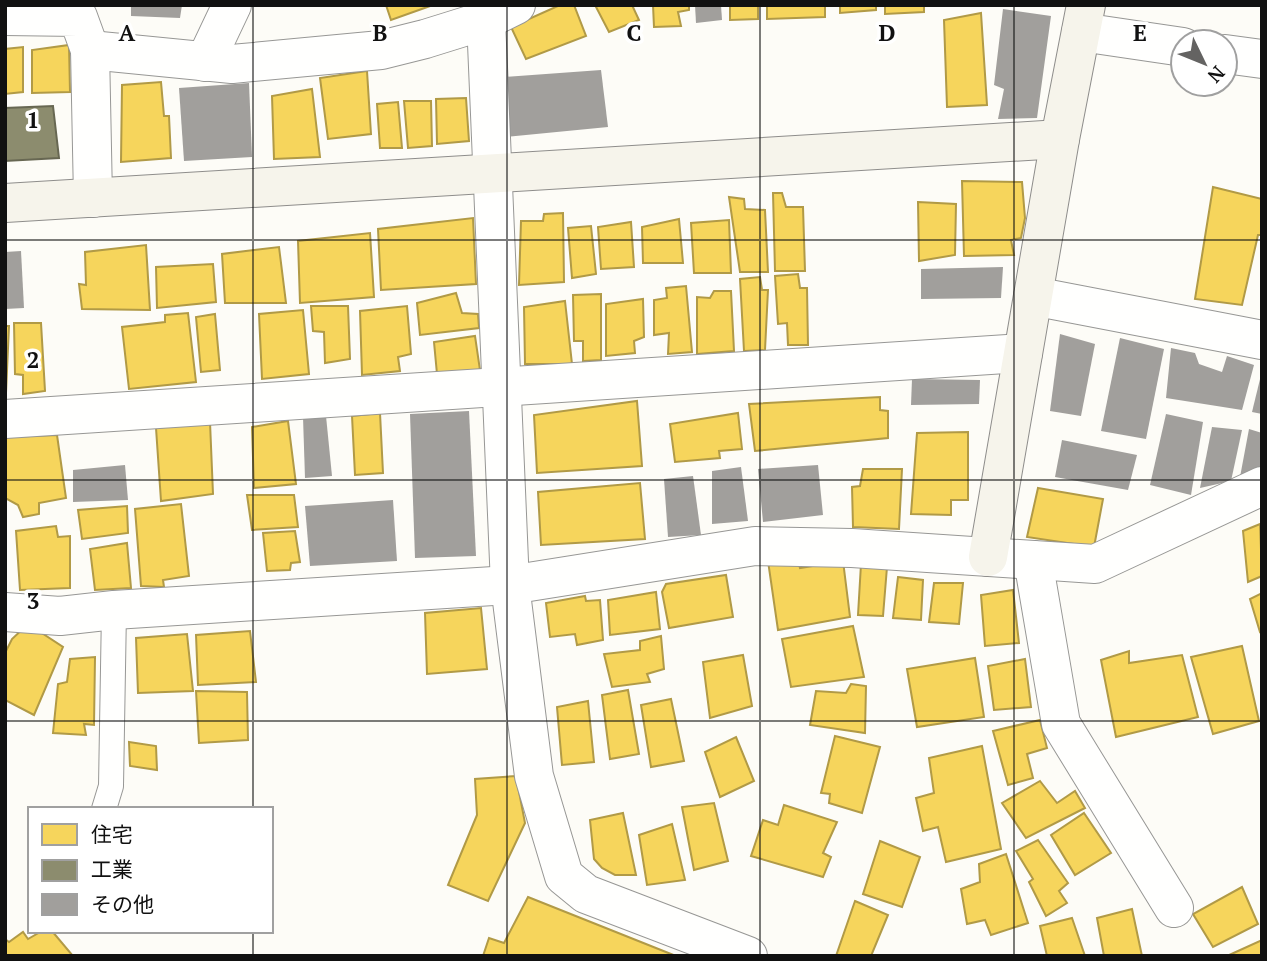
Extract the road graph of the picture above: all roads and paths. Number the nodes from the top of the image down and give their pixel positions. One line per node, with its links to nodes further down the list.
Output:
1 (232, 5): 9 (street)
2 (501, 12): 9 (street); 11 (street)
3 (5, 16): 6 (street)
4 (1084, 18): 5 (street); 10 (street)
5 (1169, 43)
6 (90, 50): 9 (street); 12 (street)
7 (1239, 56): 8 (street)
8 (1262, 60)
9 (205, 62)
10 (1060, 139): 11 (street); 14 (street)
11 (493, 174): 12 (street); 17 (street)
12 (93, 198): 13 (street)
13 (5, 203)
14 (1033, 296): 15 (street); 16 (street)
15 (1262, 340)
16 (1023, 354): 17 (street); 20 (street)
17 (502, 387): 18 (street); 22 (street)
18 (5, 419)
19 (1262, 486): 21 (street)
20 (988, 557): 21 (street); 22 (street)
21 (1033, 560): 26 (street)
22 (510, 585): 23 (street); 27 (street)
23 (114, 610): 24 (street); 25 (lane)
24 (5, 612)
25 (105, 807)
26 (1174, 908)
27 (748, 956)

